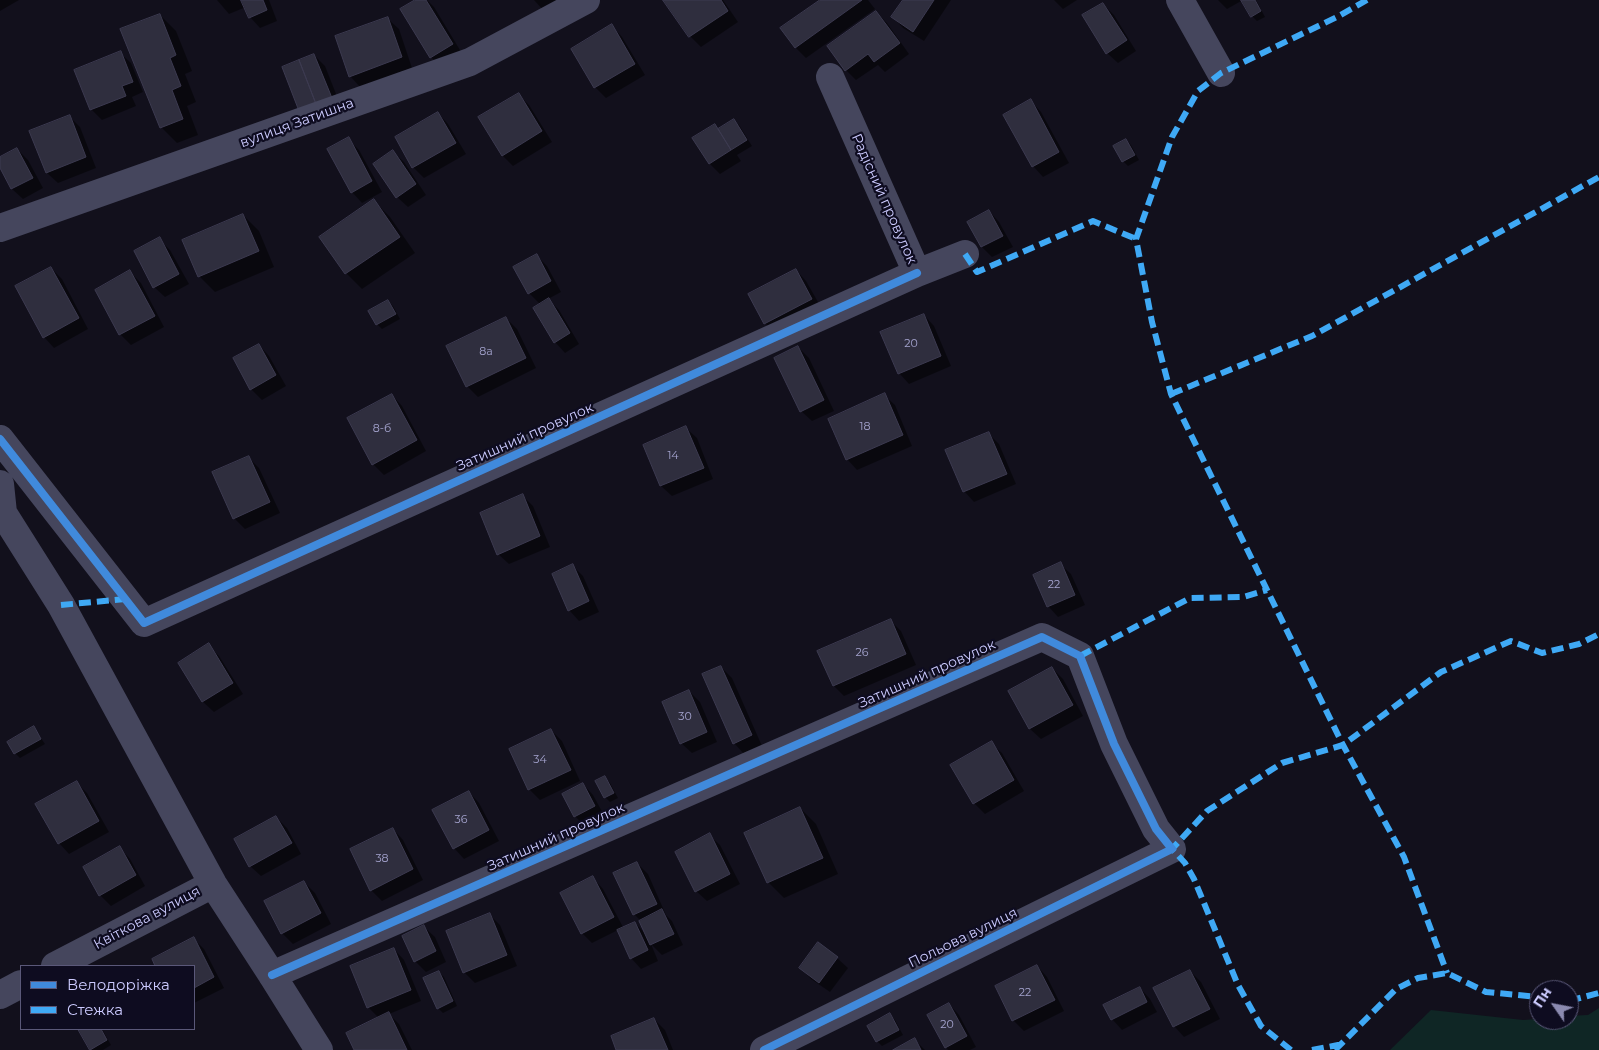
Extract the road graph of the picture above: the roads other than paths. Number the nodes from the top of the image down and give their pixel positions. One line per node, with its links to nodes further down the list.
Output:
1 (586, 0): 5 (street, вулиця Затишна)
2 (1180, 0): 3 (street)
3 (1221, 73)
4 (830, 78): 7 (street, Радісний провулок)
5 (0, 228)
6 (966, 254): 7 (street, Радісний провулок)
7 (917, 273): 8 (street, Затишний провулок)
8 (0, 440)
9 (0, 484): 10 (street)
10 (2, 514): 12 (street)
11 (1042, 637): 14 (street, Затишний провулок); 18 (street, Польова вулиця)
12 (213, 884): 13 (street, Квіткова вулиця); 14 (street)
13 (57, 965)
14 (272, 975): 17 (street)
15 (20, 985): 16 (street)
16 (0, 995)
17 (319, 1050)
18 (764, 1050)

